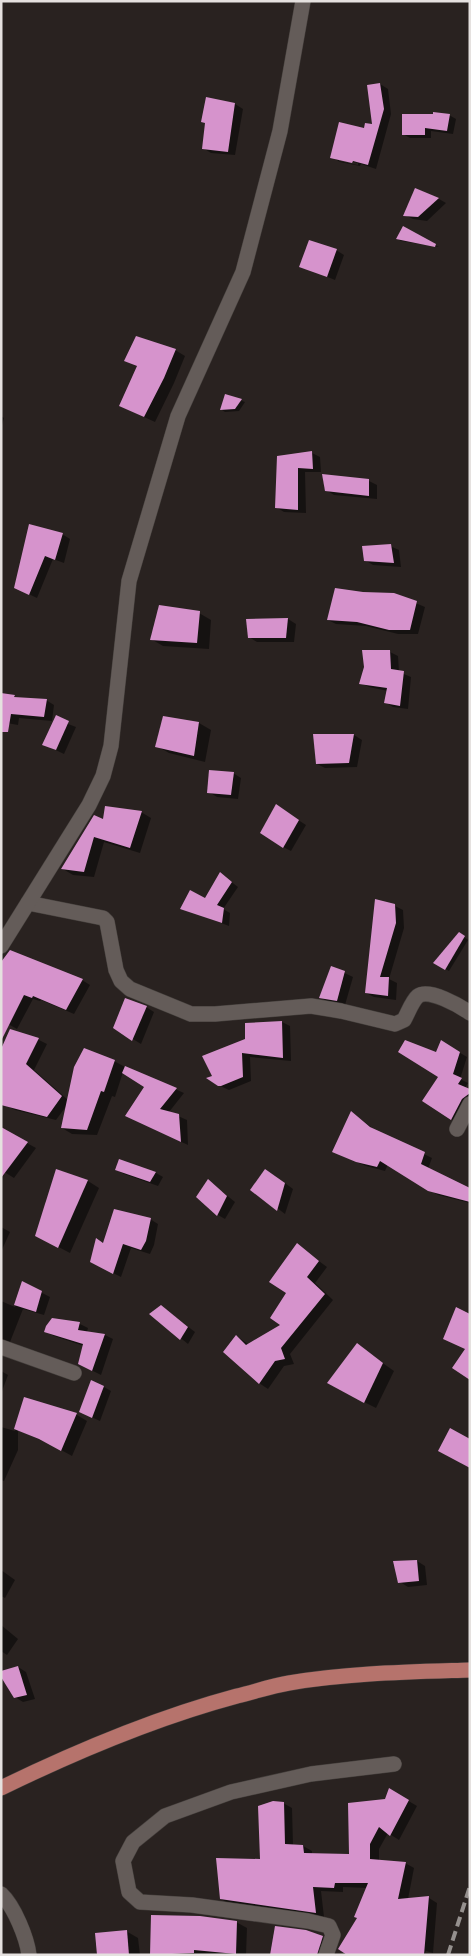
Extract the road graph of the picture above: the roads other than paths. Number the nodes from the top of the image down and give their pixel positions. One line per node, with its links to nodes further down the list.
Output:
1 (303, 1): 2 (street)
2 (28, 903): 3 (street); 4 (street)
3 (1, 946)
4 (470, 1013)
5 (470, 1104): 6 (street)
6 (457, 1130)
7 (1, 1347): 8 (street)
8 (74, 1373)
9 (470, 1670): 11 (main road)
10 (394, 1764): 14 (street)
11 (1, 1788)
12 (1, 1894): 13 (street)
13 (29, 1955)
14 (326, 1955)

